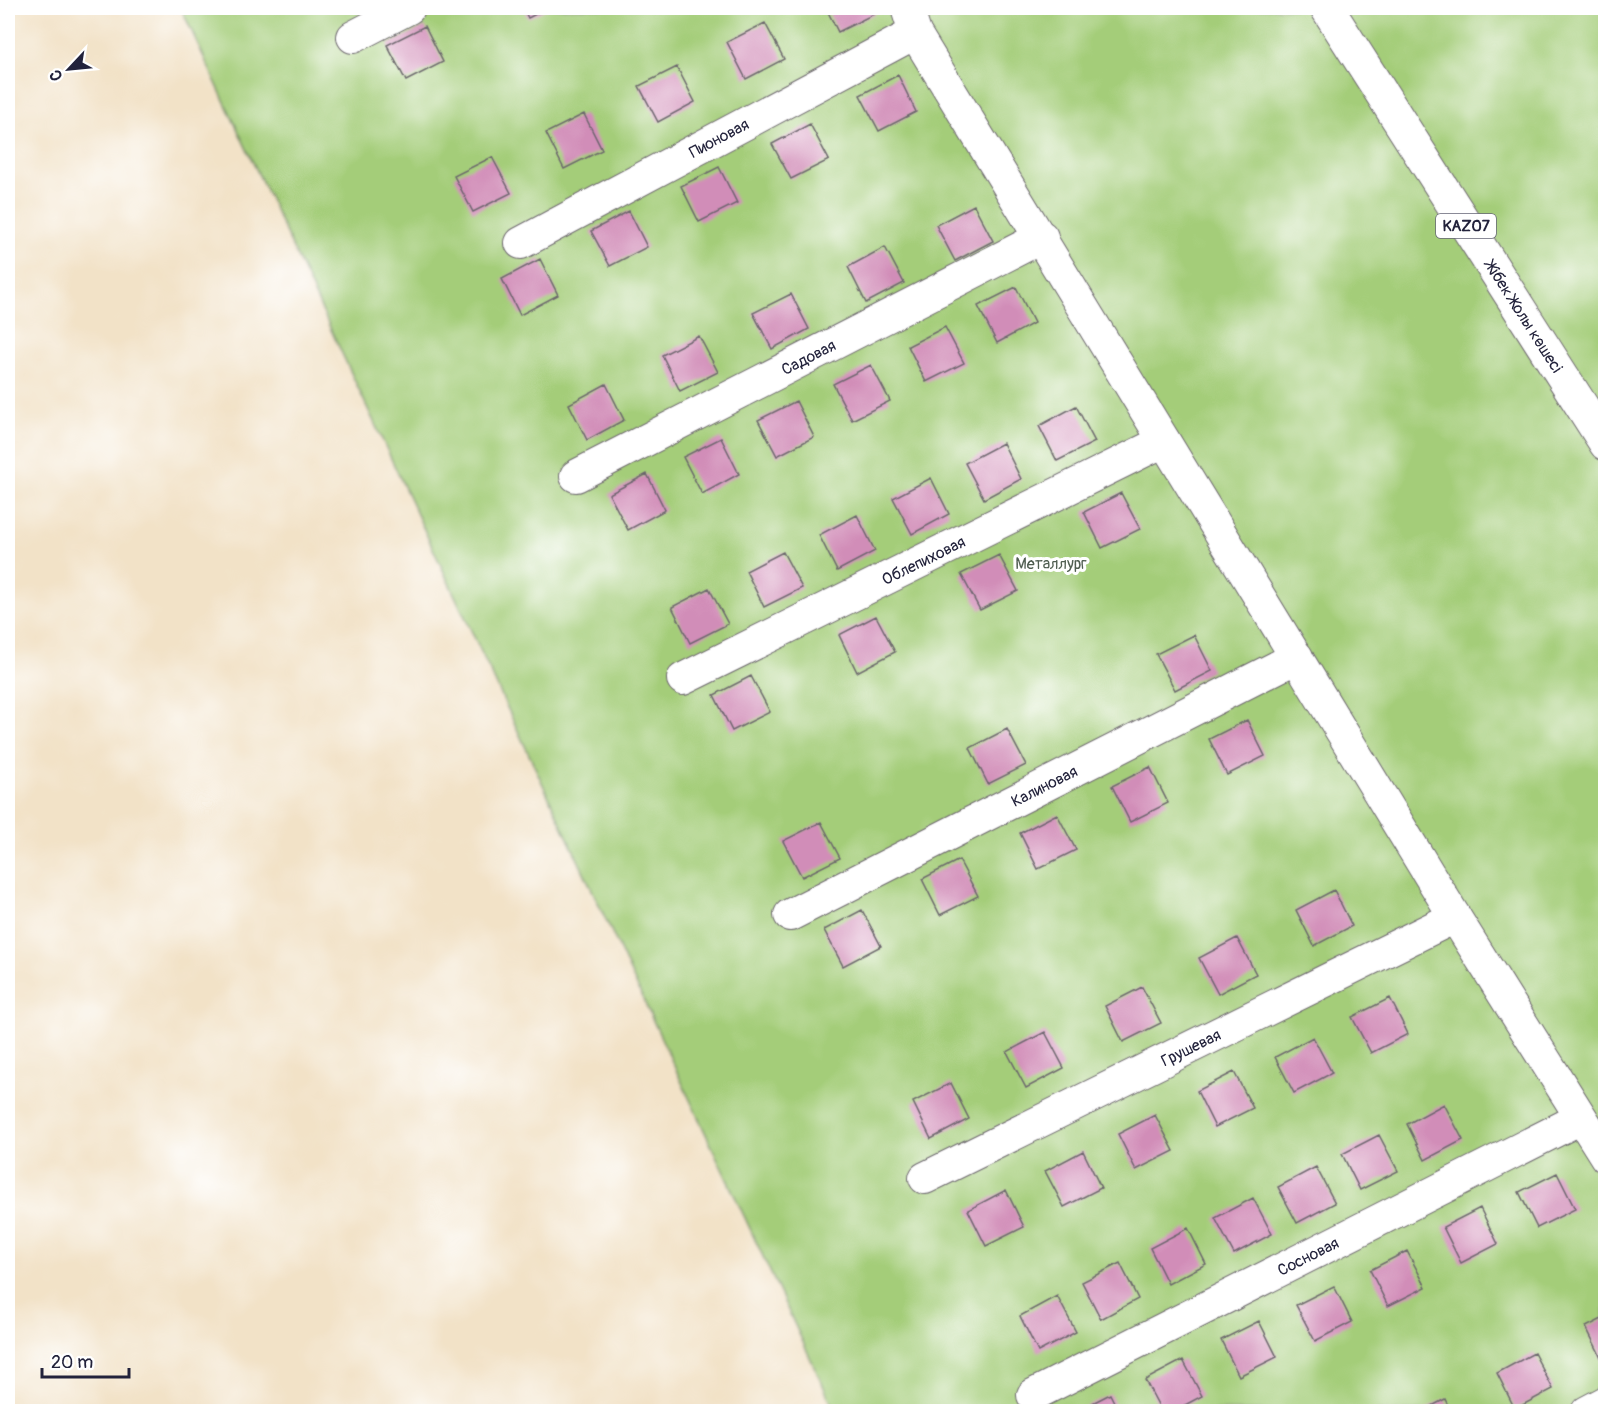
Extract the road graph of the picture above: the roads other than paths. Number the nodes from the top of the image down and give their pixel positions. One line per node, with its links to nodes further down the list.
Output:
1 (410, 8): 4 (street)
2 (1327, 8): 8 (highway, Жібек Жолы көшесі / KAZ07)
3 (911, 20): 5 (street); 6 (street, Пионовая)
4 (353, 37)
5 (1042, 237): 7 (street); 9 (street, Садовая)
6 (521, 243)
7 (1164, 441): 10 (street); 11 (street, Облепиховая)
8 (1605, 444)
9 (576, 476)
10 (1298, 657): 12 (street, Калиновая); 13 (street)
11 (682, 680)
12 (790, 915)
13 (1455, 917): 14 (street); 16 (street, Грушевая)
14 (1581, 1118): 15 (street); 17 (street, Сосновая)
15 (1605, 1157)
16 (925, 1178)
17 (1033, 1395)
18 (1605, 1402): 19 (street)
19 (1587, 1412)

